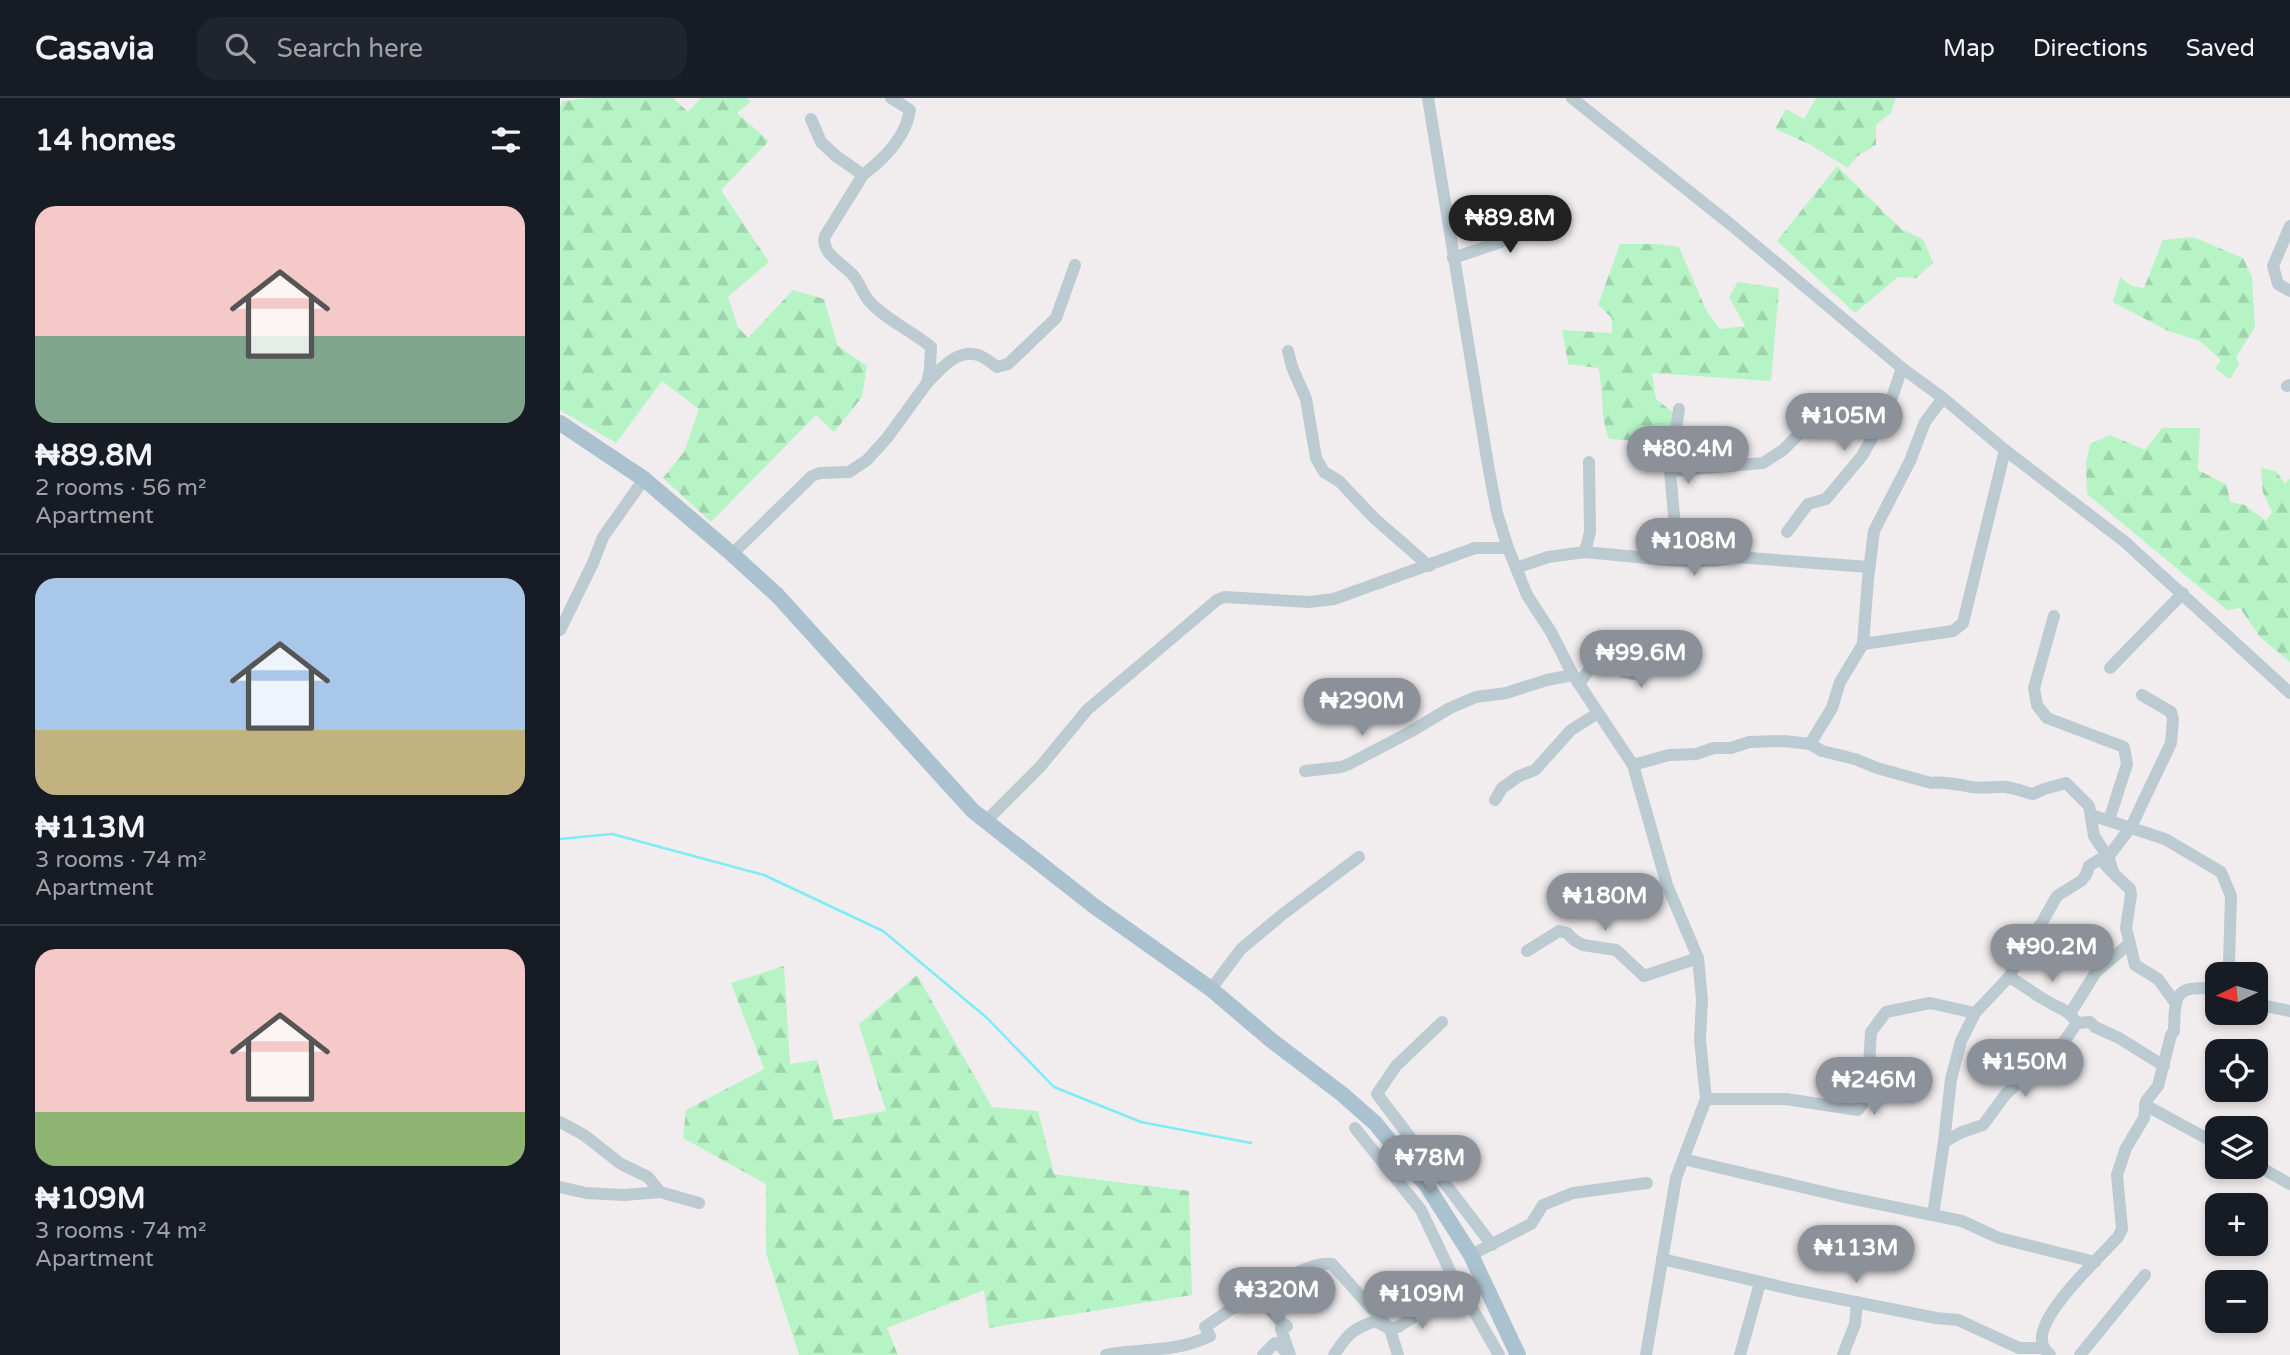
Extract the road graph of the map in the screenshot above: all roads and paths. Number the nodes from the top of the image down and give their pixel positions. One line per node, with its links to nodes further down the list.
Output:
1 (891, 98): 5 (street)
2 (1428, 98): 8 (street)
3 (1572, 98): 12 (street)
4 (811, 119): 5 (street)
5 (863, 175): 13 (street)
6 (1537, 203): 8 (street)
7 (2290, 226): 10 (street)
8 (1453, 258): 23 (street)
9 (1075, 265): 13 (street)
10 (2290, 291)
11 (1288, 351): 27 (street)
12 (1902, 368): 14 (street); 22 (street)
13 (927, 383): 25 (street)
14 (1943, 398): 18 (street); 28 (street)
15 (1679, 409): 20 (street)
16 (560, 423): 21 (main road)
17 (1807, 426): 20 (street)
18 (2005, 450): 30 (street); 34 (street)
19 (1589, 462): 24 (street)
20 (1670, 471): 26 (street)
21 (644, 479): 25 (main road); 32 (street)
22 (1787, 532)
23 (1508, 548): 27 (street); 29 (street)
24 (1586, 552): 26 (street); 29 (street)
25 (732, 554): 45 (main road)
26 (1678, 561): 28 (street)
27 (1429, 566): 45 (street)
28 (1869, 567): 34 (street)
29 (1516, 568): 36 (street)
30 (2183, 593): 35 (street); 37 (street)
31 (2054, 616): 46 (street)
32 (560, 630)
33 (1653, 636): 36 (street)
34 (1863, 644): 40 (street)
35 (2110, 668)
36 (1576, 679): 39 (street); 42 (street)
37 (2290, 693)
38 (2142, 695): 47 (street)
39 (1598, 713): 41 (street); 43 (street)
40 (1810, 744): 41 (street); 44 (street)
41 (1633, 765): 53 (street)
42 (1305, 771)
43 (1494, 800)
44 (2091, 815): 46 (street); 49 (street)
45 (987, 820): 57 (main road)
46 (2109, 820): 47 (street)
47 (2131, 827): 49 (street); 54 (street)
48 (1359, 857): 57 (street)
49 (2108, 858): 50 (street)
50 (2114, 874): 51 (street); 55 (street)
51 (2130, 943): 58 (street); 62 (street)
52 (1527, 951): 53 (street)
53 (1698, 957): 65 (street)
54 (2229, 962)
55 (2009, 977): 61 (street); 62 (street)
56 (2205, 988): 58 (street)
57 (1211, 989): 80 (main road)
58 (2175, 1002): 64 (street)
59 (2268, 1006): 60 (street)
60 (2290, 1011)
61 (1975, 1013): 65 (street); 70 (street)
62 (2074, 1017): 64 (street); 70 (street)
63 (1442, 1022): 79 (street)
64 (2164, 1066): 66 (street)
65 (1706, 1099): 71 (street)
66 (2145, 1105): 69 (street); 82 (street)
67 (560, 1122): 76 (street)
68 (1355, 1128): 85 (street)
69 (2205, 1138)
70 (1944, 1142): 78 (street)
71 (1683, 1159): 78 (street); 81 (street)
72 (2268, 1172): 74 (street)
73 (1647, 1183): 79 (street)
74 (2290, 1184)
75 (560, 1187): 76 (street)
76 (660, 1192): 77 (street)
77 (699, 1203)
78 (1933, 1215): 82 (street)
79 (1492, 1245): 80 (street)
80 (1471, 1255): 97 (main road)
81 (1662, 1259): 84 (street); 98 (street)
82 (2095, 1262): 90 (street)
83 (2145, 1275): 101 (street)
84 (1760, 1283): 87 (street); 99 (street)
85 (1459, 1290): 88 (street); 96 (street)
86 (1260, 1298): 88 (street); 89 (street); 93 (street)
87 (1857, 1302): 90 (street); 100 (street)
88 (1390, 1329): 94 (street); 95 (street)
89 (1187, 1351): 91 (street)
90 (2047, 1352)
91 (1106, 1355)
92 (1263, 1355): 93 (street)
93 (1289, 1355)
94 (1334, 1355)
95 (1398, 1355)
96 (1499, 1355)
97 (1518, 1355)
98 (1646, 1355)
99 (1740, 1355)
100 (1843, 1355)
101 (2080, 1355)

